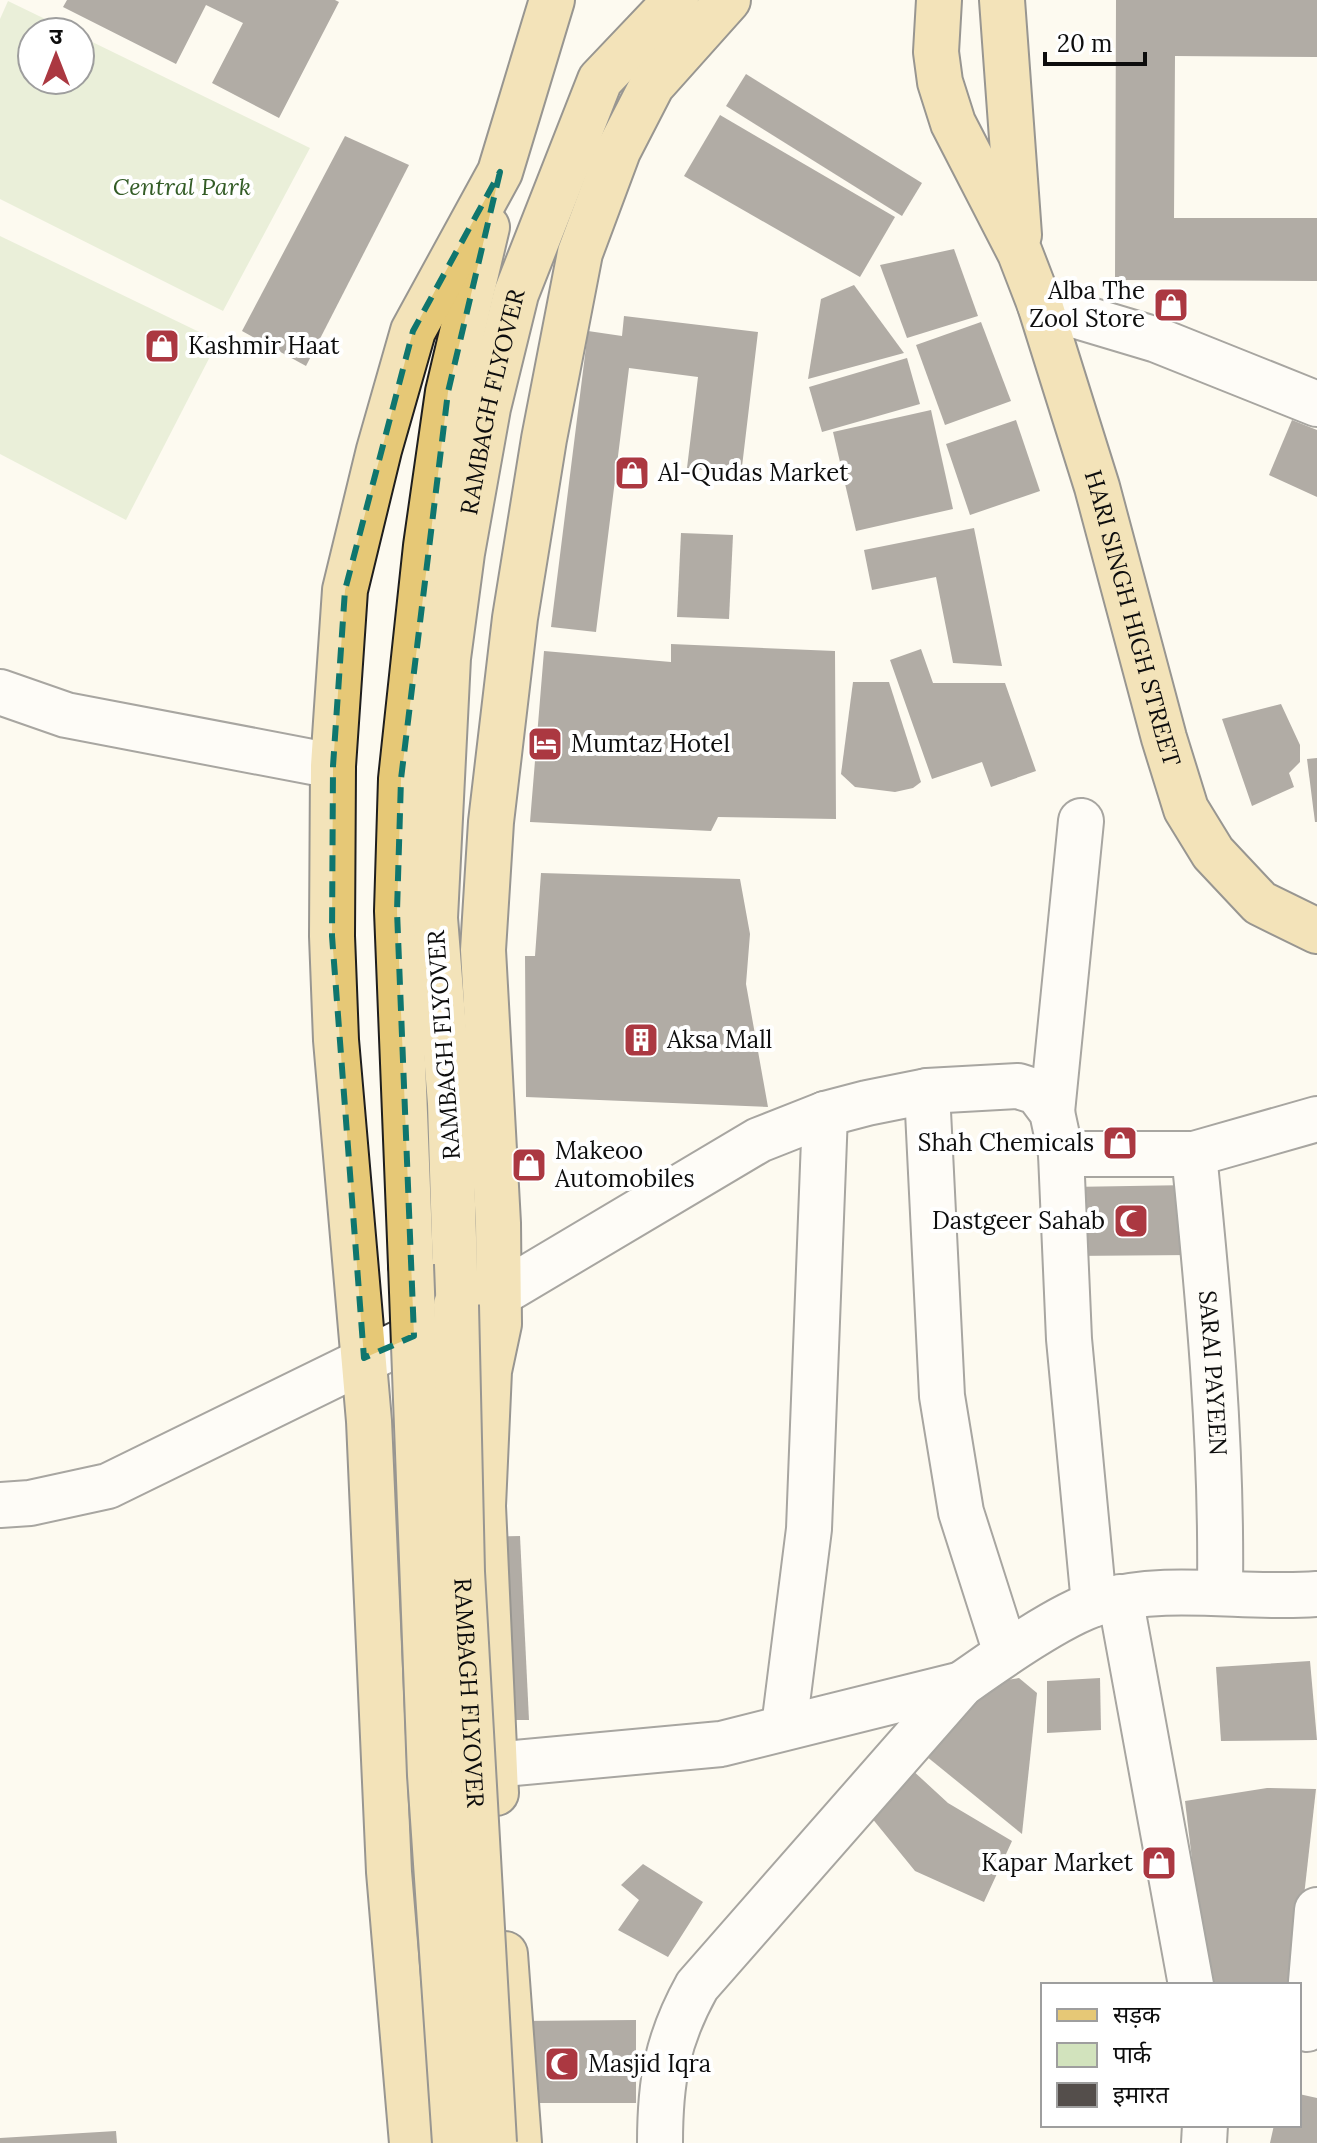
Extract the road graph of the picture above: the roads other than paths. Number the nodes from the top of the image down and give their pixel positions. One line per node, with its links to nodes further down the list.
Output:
1 (552, 0): 6 (main road)
2 (676, 0): 11 (main road, RAMBAGH FLYOVER)
3 (728, 0): 7 (main road)
4 (939, 0): 8 (main road)
5 (1002, 0): 8 (main road)
6 (500, 172): 13 (main road); 35 (main road, RAMBAGH FLYOVER, bridge)
7 (580, 253): 11 (main road); 21 (main road)
8 (1020, 253): 9 (main road, HARI SINGH HIGH STREET)
9 (1040, 305): 10 (street); 15 (main road, HARI SINGH HIGH STREET)
10 (1317, 404)
11 (478, 465): 36 (main road, RAMBAGH FLYOVER, bridge)
12 (0, 692): 13 (street)
13 (333, 766): 22 (main road)
14 (1081, 821): 19 (street)
15 (1317, 931)
16 (927, 1091): 17 (street); 19 (street); 27 (street)
17 (825, 1114): 21 (street); 29 (street)
18 (1317, 1119): 20 (street)
19 (1056, 1133): 20 (street); 26 (street)
20 (1194, 1154): 24 (street, SARAI PAYEEN)
21 (498, 1295): 22 (street); 30 (main road)
22 (364, 1358): 23 (street); 34 (main road)
23 (0, 1505)
24 (1220, 1591): 25 (street); 26 (street)
25 (1317, 1594)
26 (1107, 1601): 27 (street); 32 (street)
27 (1006, 1653): 28 (street)
28 (962, 1684): 29 (street); 38 (street)
29 (784, 1727): 30 (street)
30 (494, 1765): 37 (main road)
31 (1317, 1910): 33 (street)
32 (1191, 1983)
33 (1307, 2029)
34 (412, 2143)
35 (455, 2143)
36 (494, 2143)
37 (519, 2143)
38 (660, 2143)

